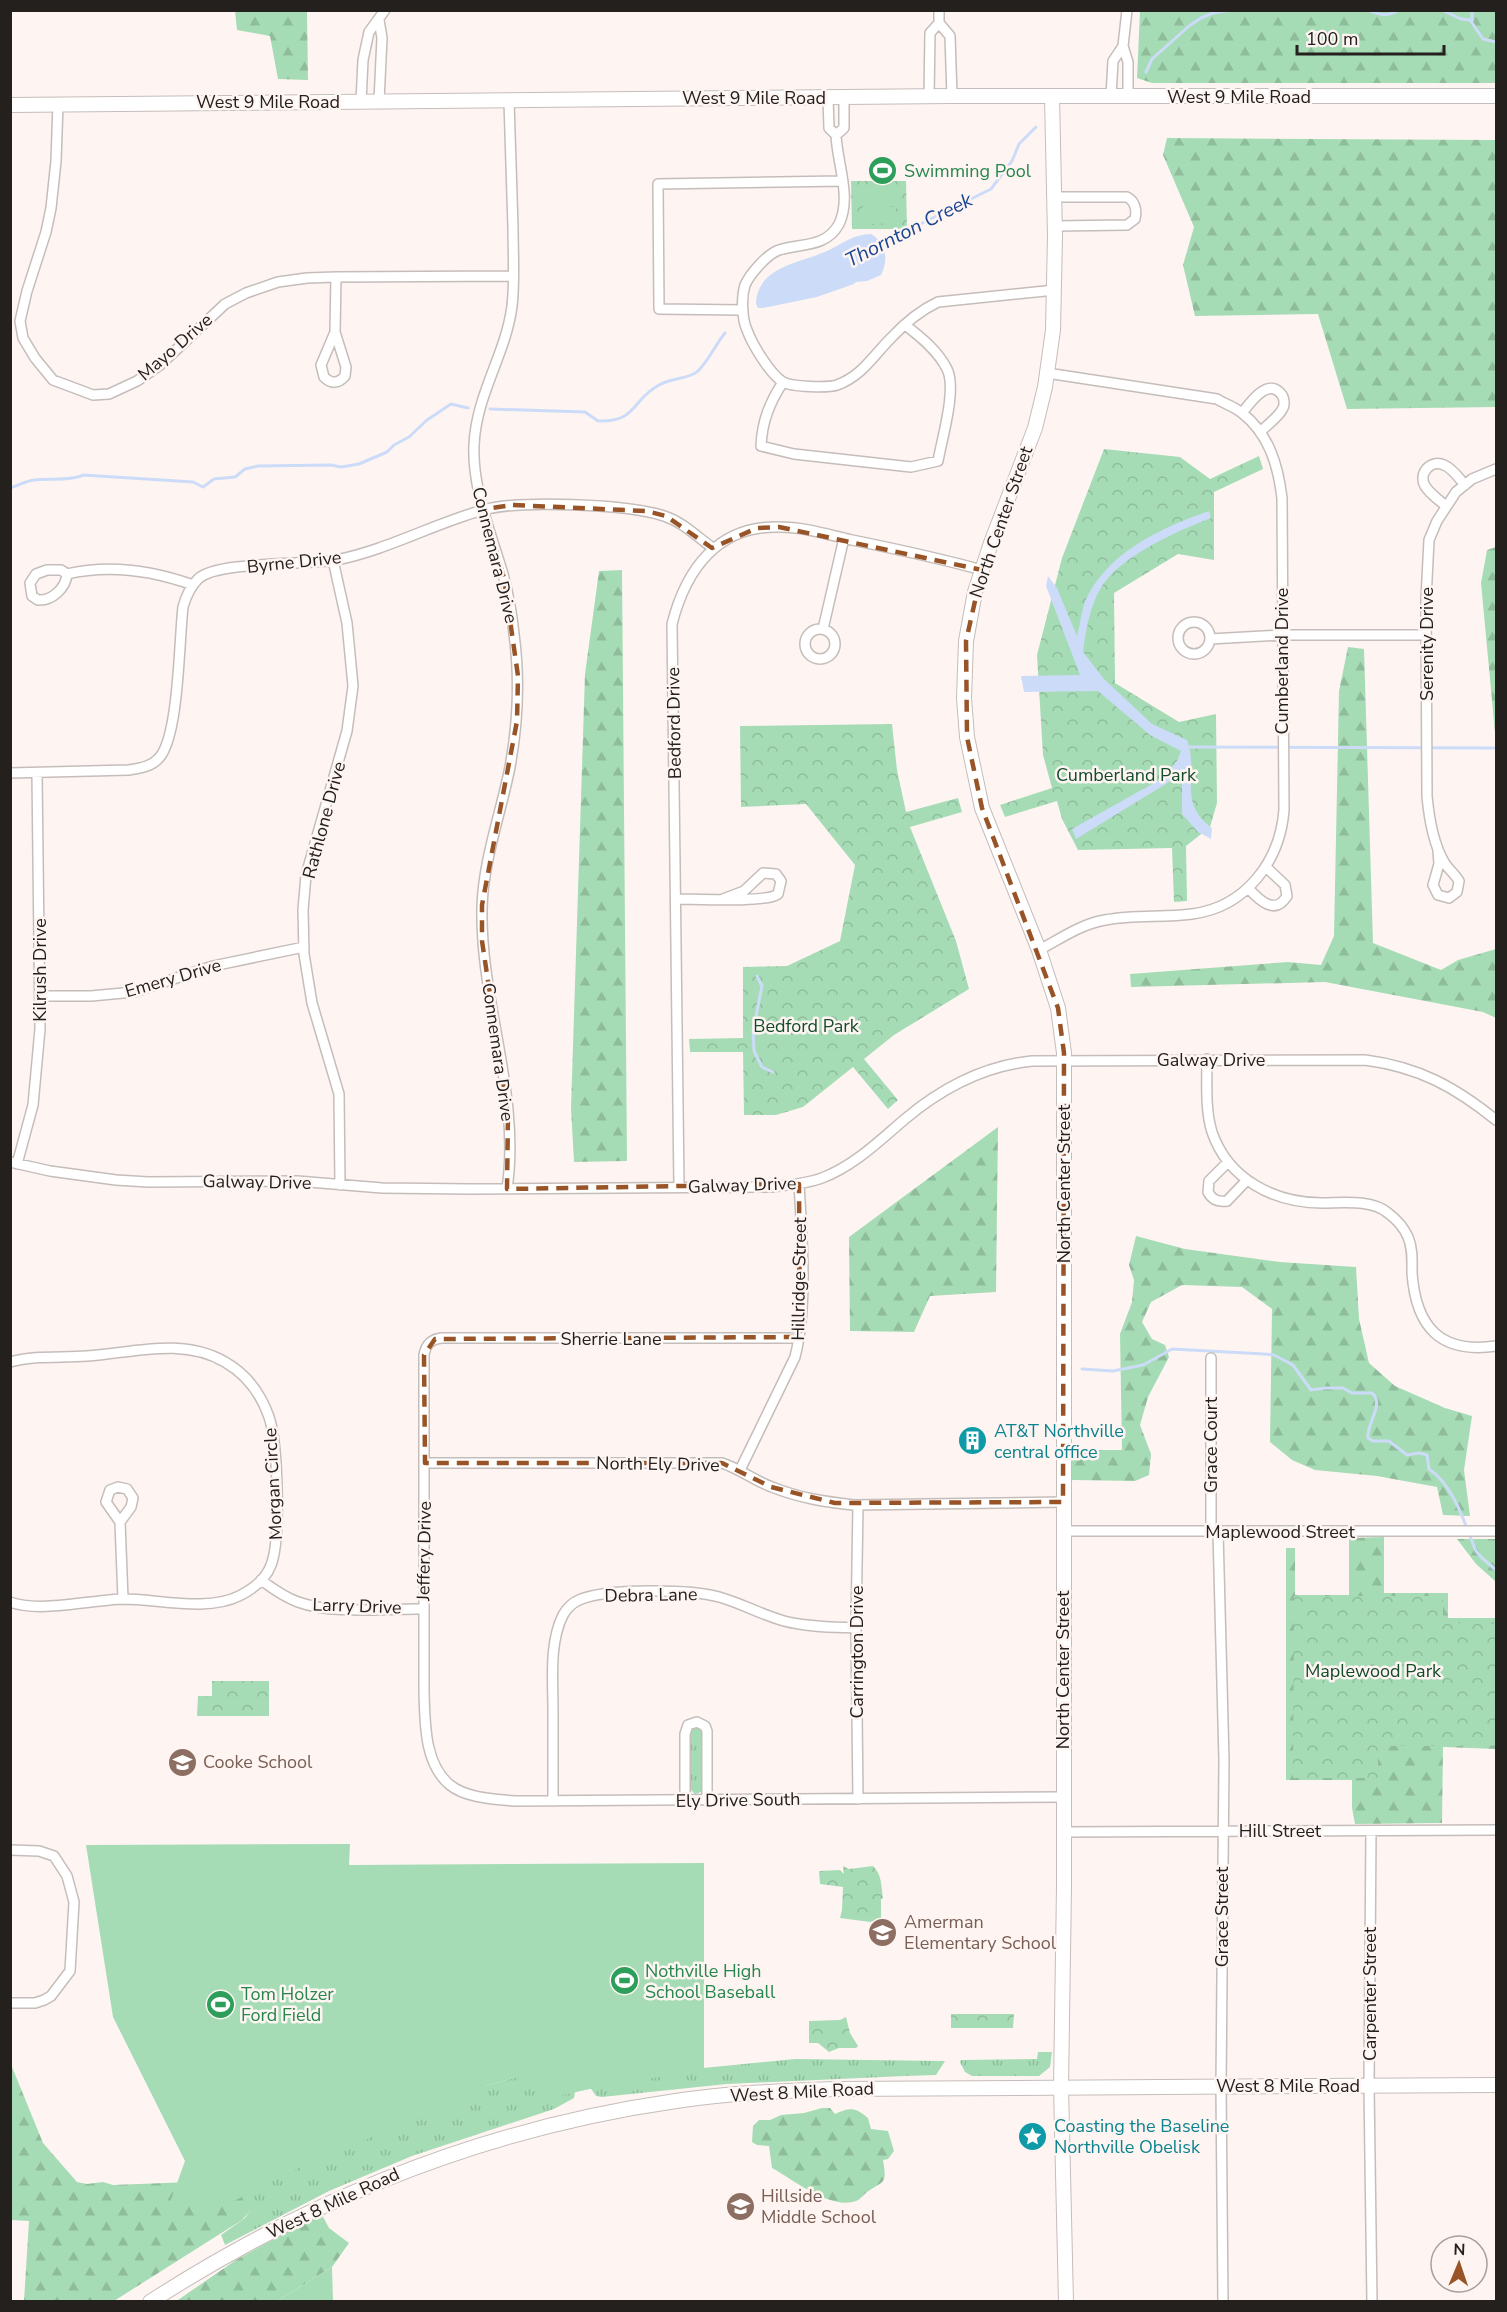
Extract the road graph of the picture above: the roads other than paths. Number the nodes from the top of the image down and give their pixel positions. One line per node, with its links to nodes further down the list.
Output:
1 (385, 10): 4 (street)
2 (939, 10): 5 (street)
3 (1127, 10): 6 (street)
4 (379, 20): 16 (street); 17 (street)
5 (939, 23): 7 (street); 8 (street)
6 (1123, 46): 10 (street); 11 (street)
7 (929, 96): 8 (street, West 9 Mile Road); 14 (street, West 9 Mile Road)
8 (951, 96): 9 (street, West 9 Mile Road)
9 (1052, 96): 10 (street, West 9 Mile Road); 22 (street, North Center Street)
10 (1111, 96): 11 (street, West 9 Mile Road)
11 (1128, 96): 12 (street, West 9 Mile Road)
12 (1497, 96)
13 (828, 98): 14 (street, West 9 Mile Road); 15 (street, West 9 Mile Road); 20 (street)
14 (844, 98): 20 (street)
15 (509, 100): 16 (street, West 9 Mile Road); 24 (street, Connemara Drive)
16 (379, 101): 17 (street, West 9 Mile Road)
17 (361, 102): 18 (street, West 9 Mile Road)
18 (58, 104): 19 (street, West 9 Mile Road); 25 (street, Mayo Drive)
19 (10, 105)
20 (836, 135): 21 (street)
21 (842, 181): 27 (street); 27 (street)
22 (1054, 197): 23 (street, North Center Street); 23 (street)
23 (1055, 226): 26 (street, North Center Street)
24 (513, 276): 25 (street, Mayo Drive); 37 (street, Connemara Drive)
25 (336, 277): 29 (street)
26 (1055, 290): 28 (street); 30 (street, North Center Street)
27 (743, 310): 31 (street)
28 (905, 325): 31 (street); 31 (street)
29 (335, 332): 29 (street)
30 (1047, 373): 32 (street, Cumberland Drive); 41 (street, North Center Street)
31 (783, 382)
32 (1242, 413): 33 (street, Cumberland Drive); 33 (street)
33 (1260, 432): 45 (street, Cumberland Drive)
34 (1497, 469): 35 (street, Serenity Drive)
35 (1465, 485): 36 (street, Serenity Drive); 36 (street)
36 (1446, 506): 46 (street, Serenity Drive)
37 (483, 510): 39 (street, Byrne Drive); 40 (street, Byrne Drive); 67 (street, Connemara Drive)
38 (844, 538): 39 (street, Bedford Drive); 41 (street, Bedford Drive); 44 (street)
39 (713, 548): 53 (street, Bedford Drive)
40 (333, 560): 43 (street, Byrne Drive); 55 (street, Rathlone Drive)
41 (982, 570): 56 (street, North Center Street)
42 (67, 574): 43 (street)
43 (193, 585): 49 (street)
44 (823, 629)
45 (1282, 635): 46 (street); 47 (street); 51 (street, Cumberland Drive)
46 (1426, 635): 50 (street, Serenity Drive)
47 (1210, 639)
48 (10, 773): 49 (street)
49 (37, 773): 57 (street, Kilrush Drive)
50 (1438, 850): 50 (street, Serenity Drive)
51 (1266, 867): 52 (street, Cumberland Drive); 52 (street)
52 (1248, 888): 56 (street, Cumberland Drive)
53 (677, 899): 54 (street); 66 (street, Bedford Drive)
54 (723, 899): 54 (street)
55 (304, 947): 57 (street, Emery Drive); 65 (street, Rathlone Drive)
56 (1039, 950): 59 (street, North Center Street)
57 (40, 996): 62 (street, Kilrush Drive)
58 (1207, 1059): 59 (street, Galway Drive); 60 (street, Galway Drive); 61 (street)
59 (1064, 1060): 64 (street, Galway Drive); 75 (street, North Center Street)
60 (1497, 1120)
61 (1228, 1162): 63 (street); 63 (street)
62 (14, 1163): 65 (street, Galway Drive)
63 (1247, 1180): 69 (street)
64 (799, 1184): 66 (street, Galway Drive); 68 (street, Hillridge Street)
65 (340, 1185): 67 (street, Galway Drive)
66 (679, 1187): 67 (street, Galway Drive)
67 (507, 1189)
68 (800, 1338): 70 (street, Sherrie Lane); 74 (street, Hillridge Street)
69 (1497, 1346)
70 (426, 1347): 73 (street, Jeffery Drive)
71 (1211, 1358): 80 (street, Grace Court)
72 (10, 1362): 81 (street, Morgan Circle)
73 (425, 1463): 74 (street, North Ely Drive); 84 (street, Jeffery Drive)
74 (740, 1470): 76 (street, North Ely Drive)
75 (1063, 1502): 76 (street, North Ely Drive); 78 (street, North Center Street)
76 (858, 1505): 85 (street, Carrington Drive)
77 (120, 1522): 82 (street)
78 (1063, 1531): 80 (street, Maplewood Street); 87 (street, North Center Street)
79 (1497, 1531): 80 (street, Maplewood Street)
80 (1214, 1532): 93 (street, Grace Street)
81 (261, 1581): 82 (street); 84 (street, Larry Drive)
82 (123, 1599): 83 (street)
83 (10, 1602)
84 (424, 1609): 86 (street, Jeffery Drive)
85 (856, 1628): 88 (street, Carrington Drive); 89 (street, Debra Lane)
86 (432, 1755): 89 (street, Ely Drive South)
87 (1063, 1797): 88 (street, Ely Drive South); 95 (street, North Center Street)
88 (858, 1799): 91 (street, Ely Drive South)
89 (553, 1801): 90 (street, Ely Drive South)
90 (685, 1801): 91 (street, Ely Drive South); 91 (street)
91 (707, 1801)
92 (1497, 1830): 94 (street, Hill Street)
93 (1222, 1831): 94 (street, Hill Street); 95 (street, Hill Street); 101 (street, Grace Street)
94 (1371, 1831): 99 (street, Carpenter Street)
95 (1064, 1832): 100 (street, North Center Street)
96 (10, 1850): 97 (street)
97 (10, 2004)
98 (1497, 2085): 99 (street, West 8 Mile Road)
99 (1370, 2086): 101 (street, West 8 Mile Road); 105 (street, Carpenter Street)
100 (1061, 2087): 101 (street, West 8 Mile Road); 102 (street, West 8 Mile Road); 103 (street, North Center Street)
101 (1221, 2087): 104 (street, Grace Street)
102 (150, 2301)
103 (1066, 2301)
104 (1223, 2301)
105 (1372, 2301)

